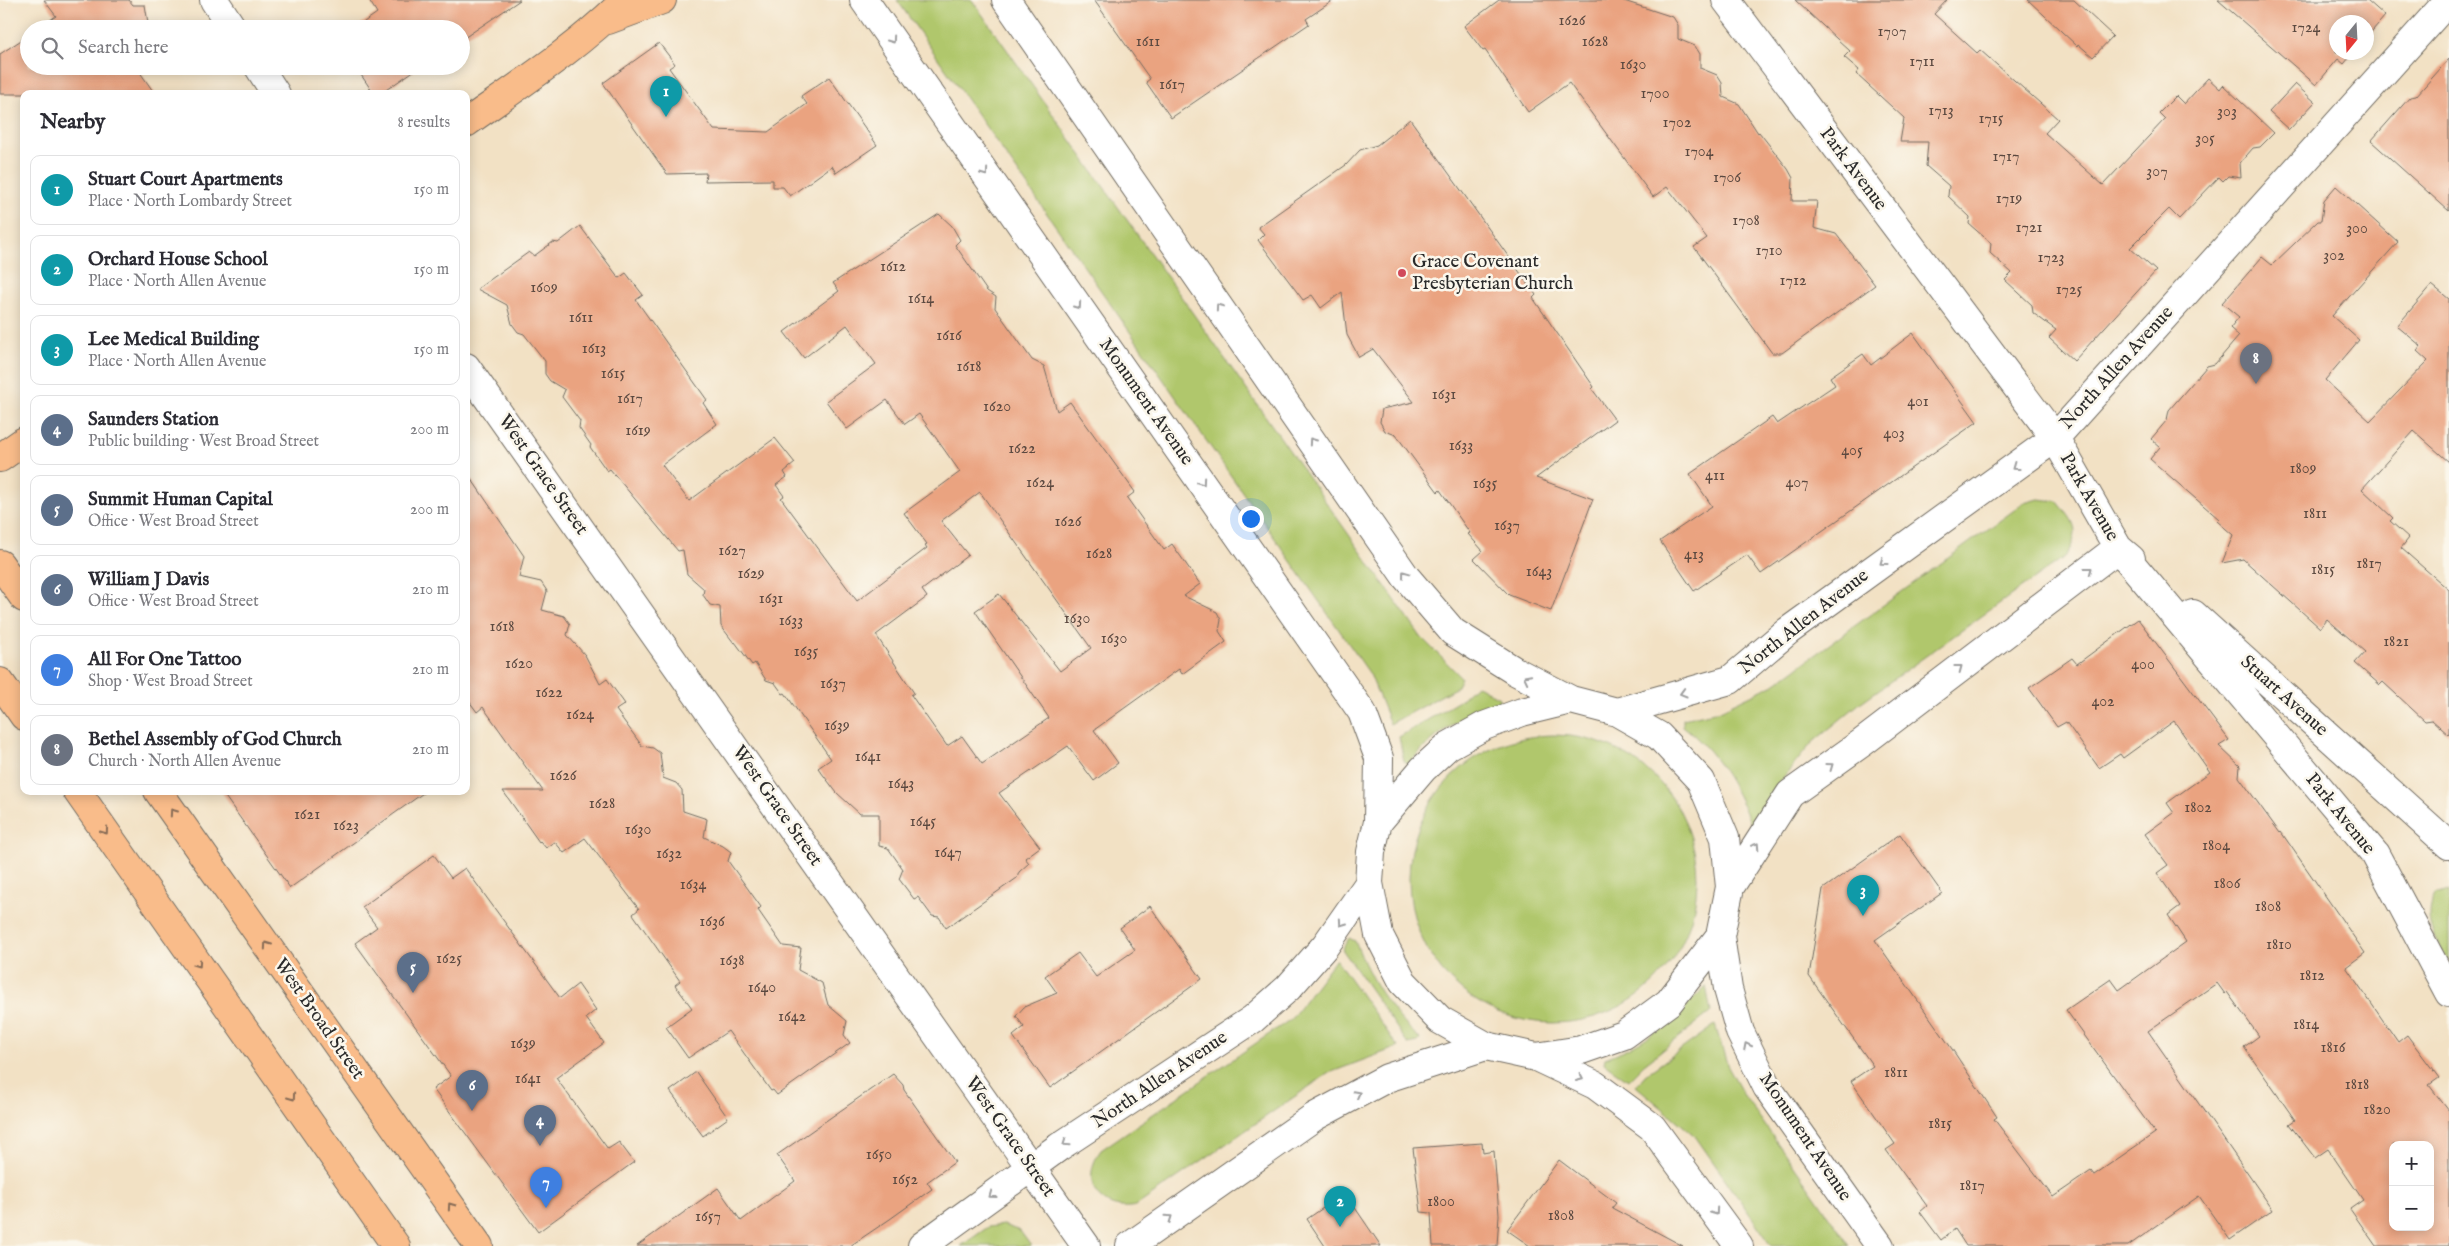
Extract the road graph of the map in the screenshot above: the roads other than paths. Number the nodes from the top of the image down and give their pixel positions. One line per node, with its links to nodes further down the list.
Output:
1 (214, 0): 8 (street)
2 (626, 0): 9 (main road)
3 (662, 0): 9 (main road)
4 (864, 0): 26 (street, Monument Avenue, one-way to 26)
5 (1006, 0): 21 (street, one-way to 5)
6 (1726, 0): 14 (street, Park Avenue)
7 (2449, 0): 14 (street, North Allen Avenue)
8 (227, 20)
9 (604, 21): 12 (main road)
10 (264, 75): 11 (street)
11 (273, 90)
12 (470, 120)
13 (470, 373): 34 (street, West Grace Street)
14 (2055, 438): 17 (street, Park Avenue); 23 (street, North Allen Avenue, one-way to 23)
15 (20, 444): 16 (main road)
16 (0, 458)
17 (2118, 548): 27 (street, Stuart Avenue); 29 (street, one-way to 17); 31 (street, Park Avenue)
18 (0, 564): 19 (main road)
19 (20, 592)
20 (0, 682): 22 (main road)
21 (1571, 700): 23 (street); 26 (street)
22 (20, 710)
23 (1617, 712): 29 (street)
24 (80, 795): 35 (main road, one-way to 35)
25 (161, 795): 36 (main road, West Broad Street, one-way to 25)
26 (1378, 822): 28 (street, Monument Avenue)
27 (2449, 845)
28 (1369, 883): 32 (street, Monument Avenue); 34 (street, North Allen Avenue, one-way to 34)
29 (1730, 887): 30 (street)
30 (1720, 936): 33 (street); 41 (street, Monument Avenue, one-way to 30)
31 (2449, 993)
32 (1486, 1046): 33 (street); 39 (street, one-way to 32)
33 (1536, 1057): 40 (street, one-way to 40)
34 (1031, 1166): 37 (street, North Allen Avenue, one-way to 37); 38 (street, West Grace Street)
35 (396, 1246)
36 (479, 1246)
37 (922, 1246)
38 (1086, 1246)
39 (1130, 1246)
40 (1738, 1246)
41 (1880, 1246)

